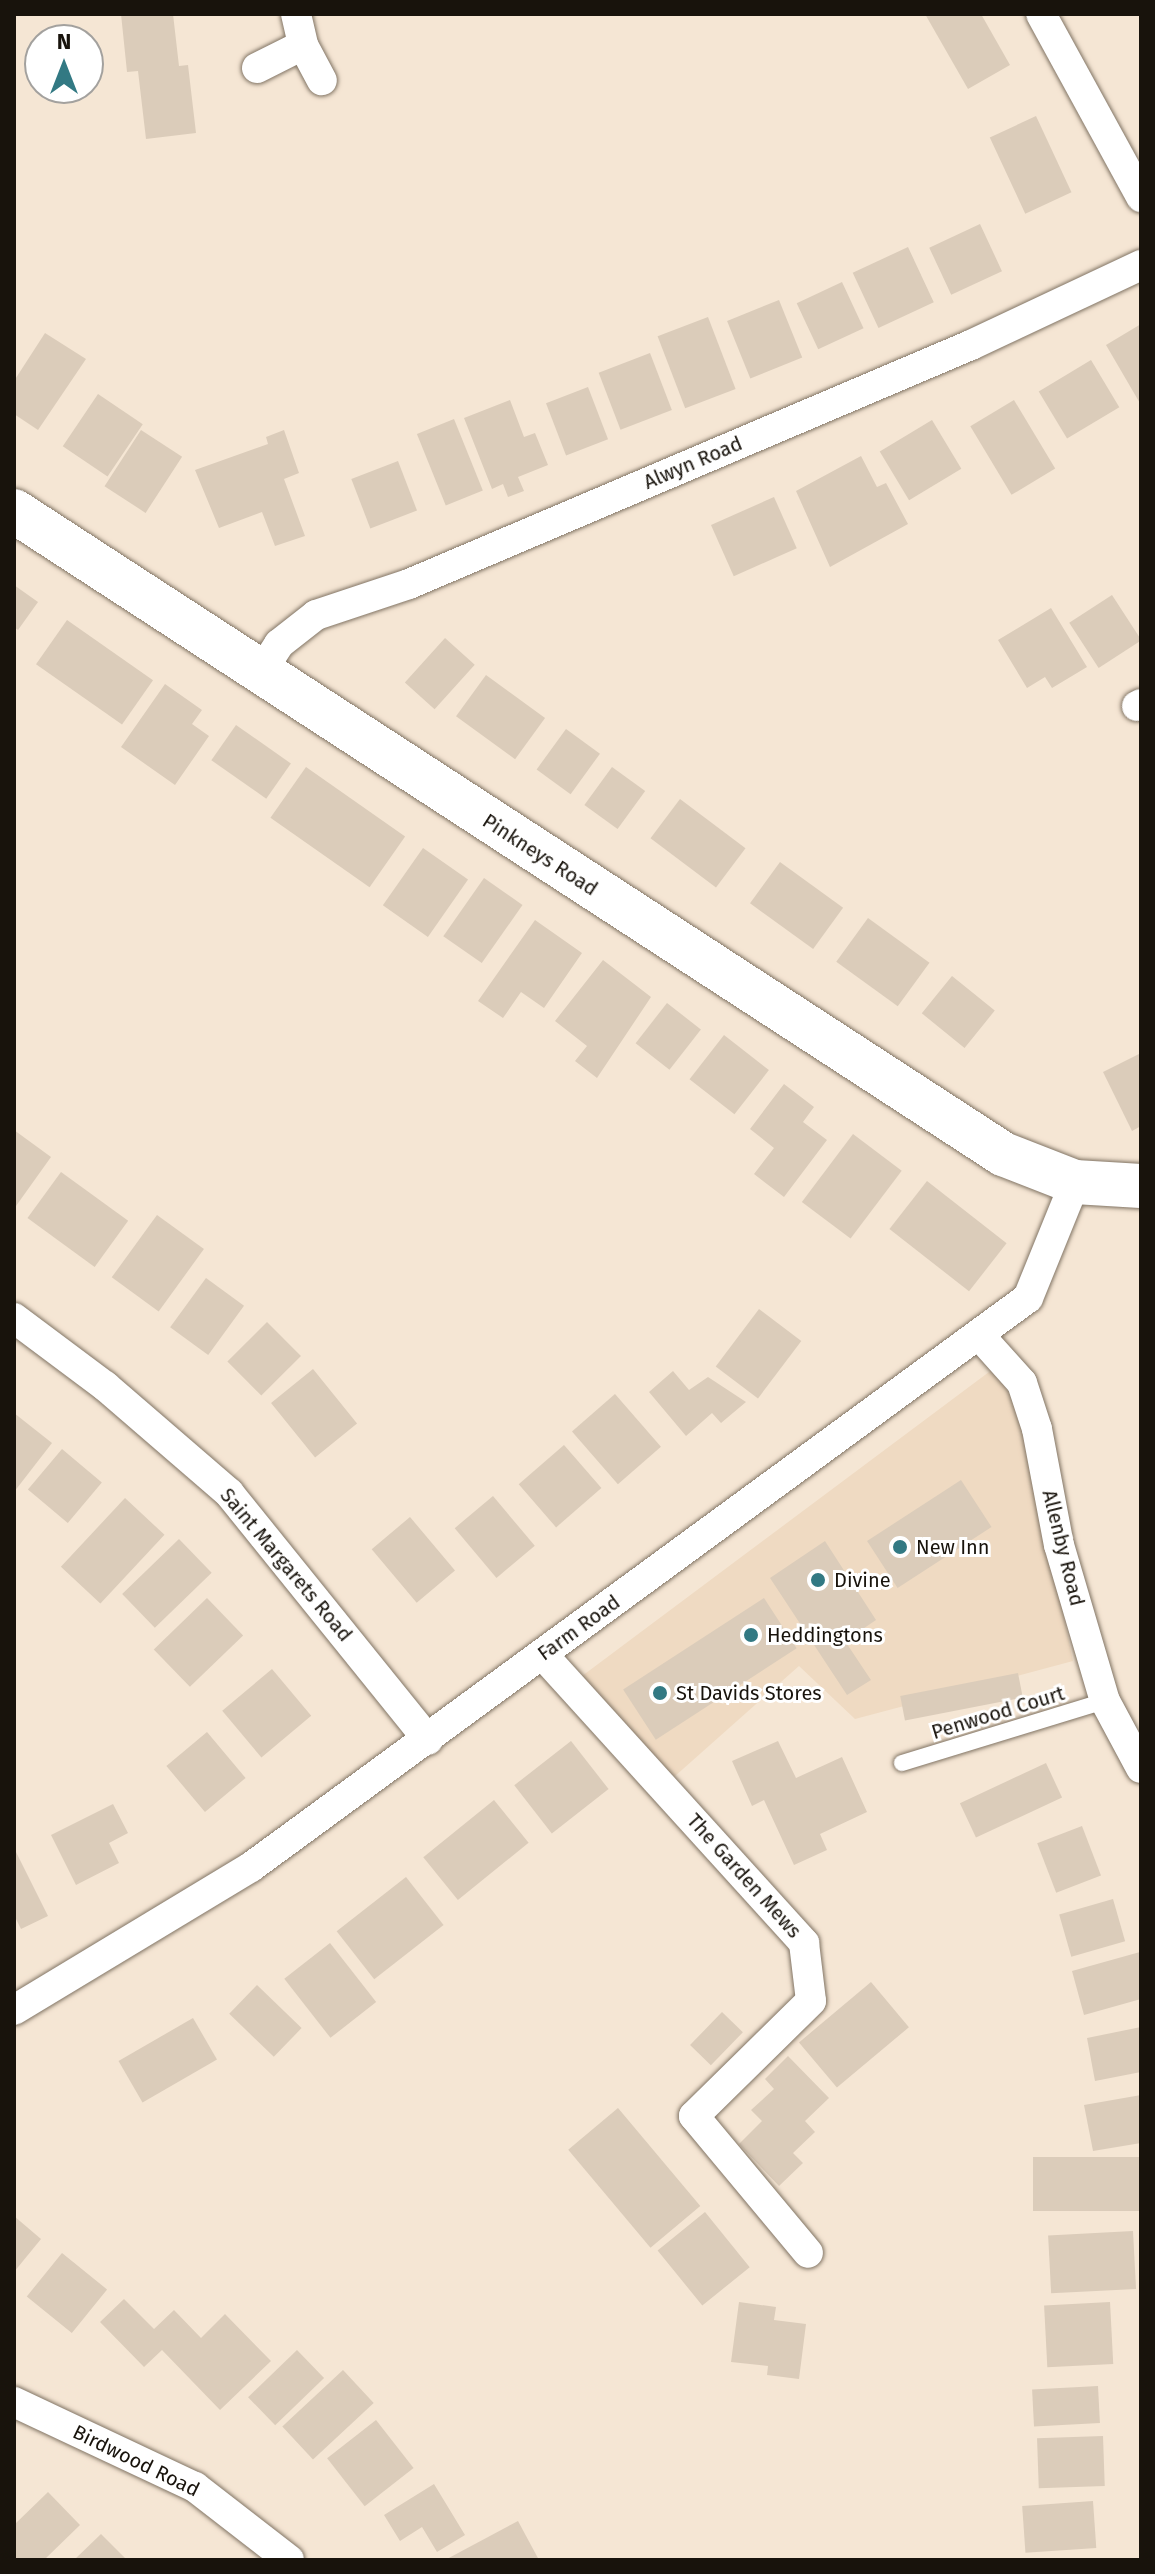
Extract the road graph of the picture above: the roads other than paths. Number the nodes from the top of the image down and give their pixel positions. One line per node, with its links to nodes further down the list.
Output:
1 (296, 14): 3 (street)
2 (1041, 14): 6 (street)
3 (303, 45): 4 (street); 5 (street)
4 (257, 68)
5 (322, 80)
6 (1141, 197)
7 (1141, 265): 9 (street, Alwyn Road)
8 (14, 511): 9 (street, Pinkneys Road)
9 (259, 675): 10 (street, Pinkneys Road)
10 (1075, 1182): 11 (street, Pinkneys Road); 13 (street, Farm Road)
11 (1141, 1186)
12 (14, 1318): 16 (street, Saint Margarets Road)
13 (979, 1335): 14 (street, Farm Road); 15 (street, Allenby Road)
14 (543, 1655): 16 (street, Farm Road); 20 (street, The Garden Mews)
15 (1105, 1701): 17 (lane, Penwood Court); 18 (street, Allenby Road)
16 (428, 1740): 19 (street, Farm Road)
17 (902, 1763)
18 (1141, 1768)
19 (14, 2010)
20 (808, 2253)
21 (14, 2402): 22 (street, Birdwood Road)
22 (289, 2560)

